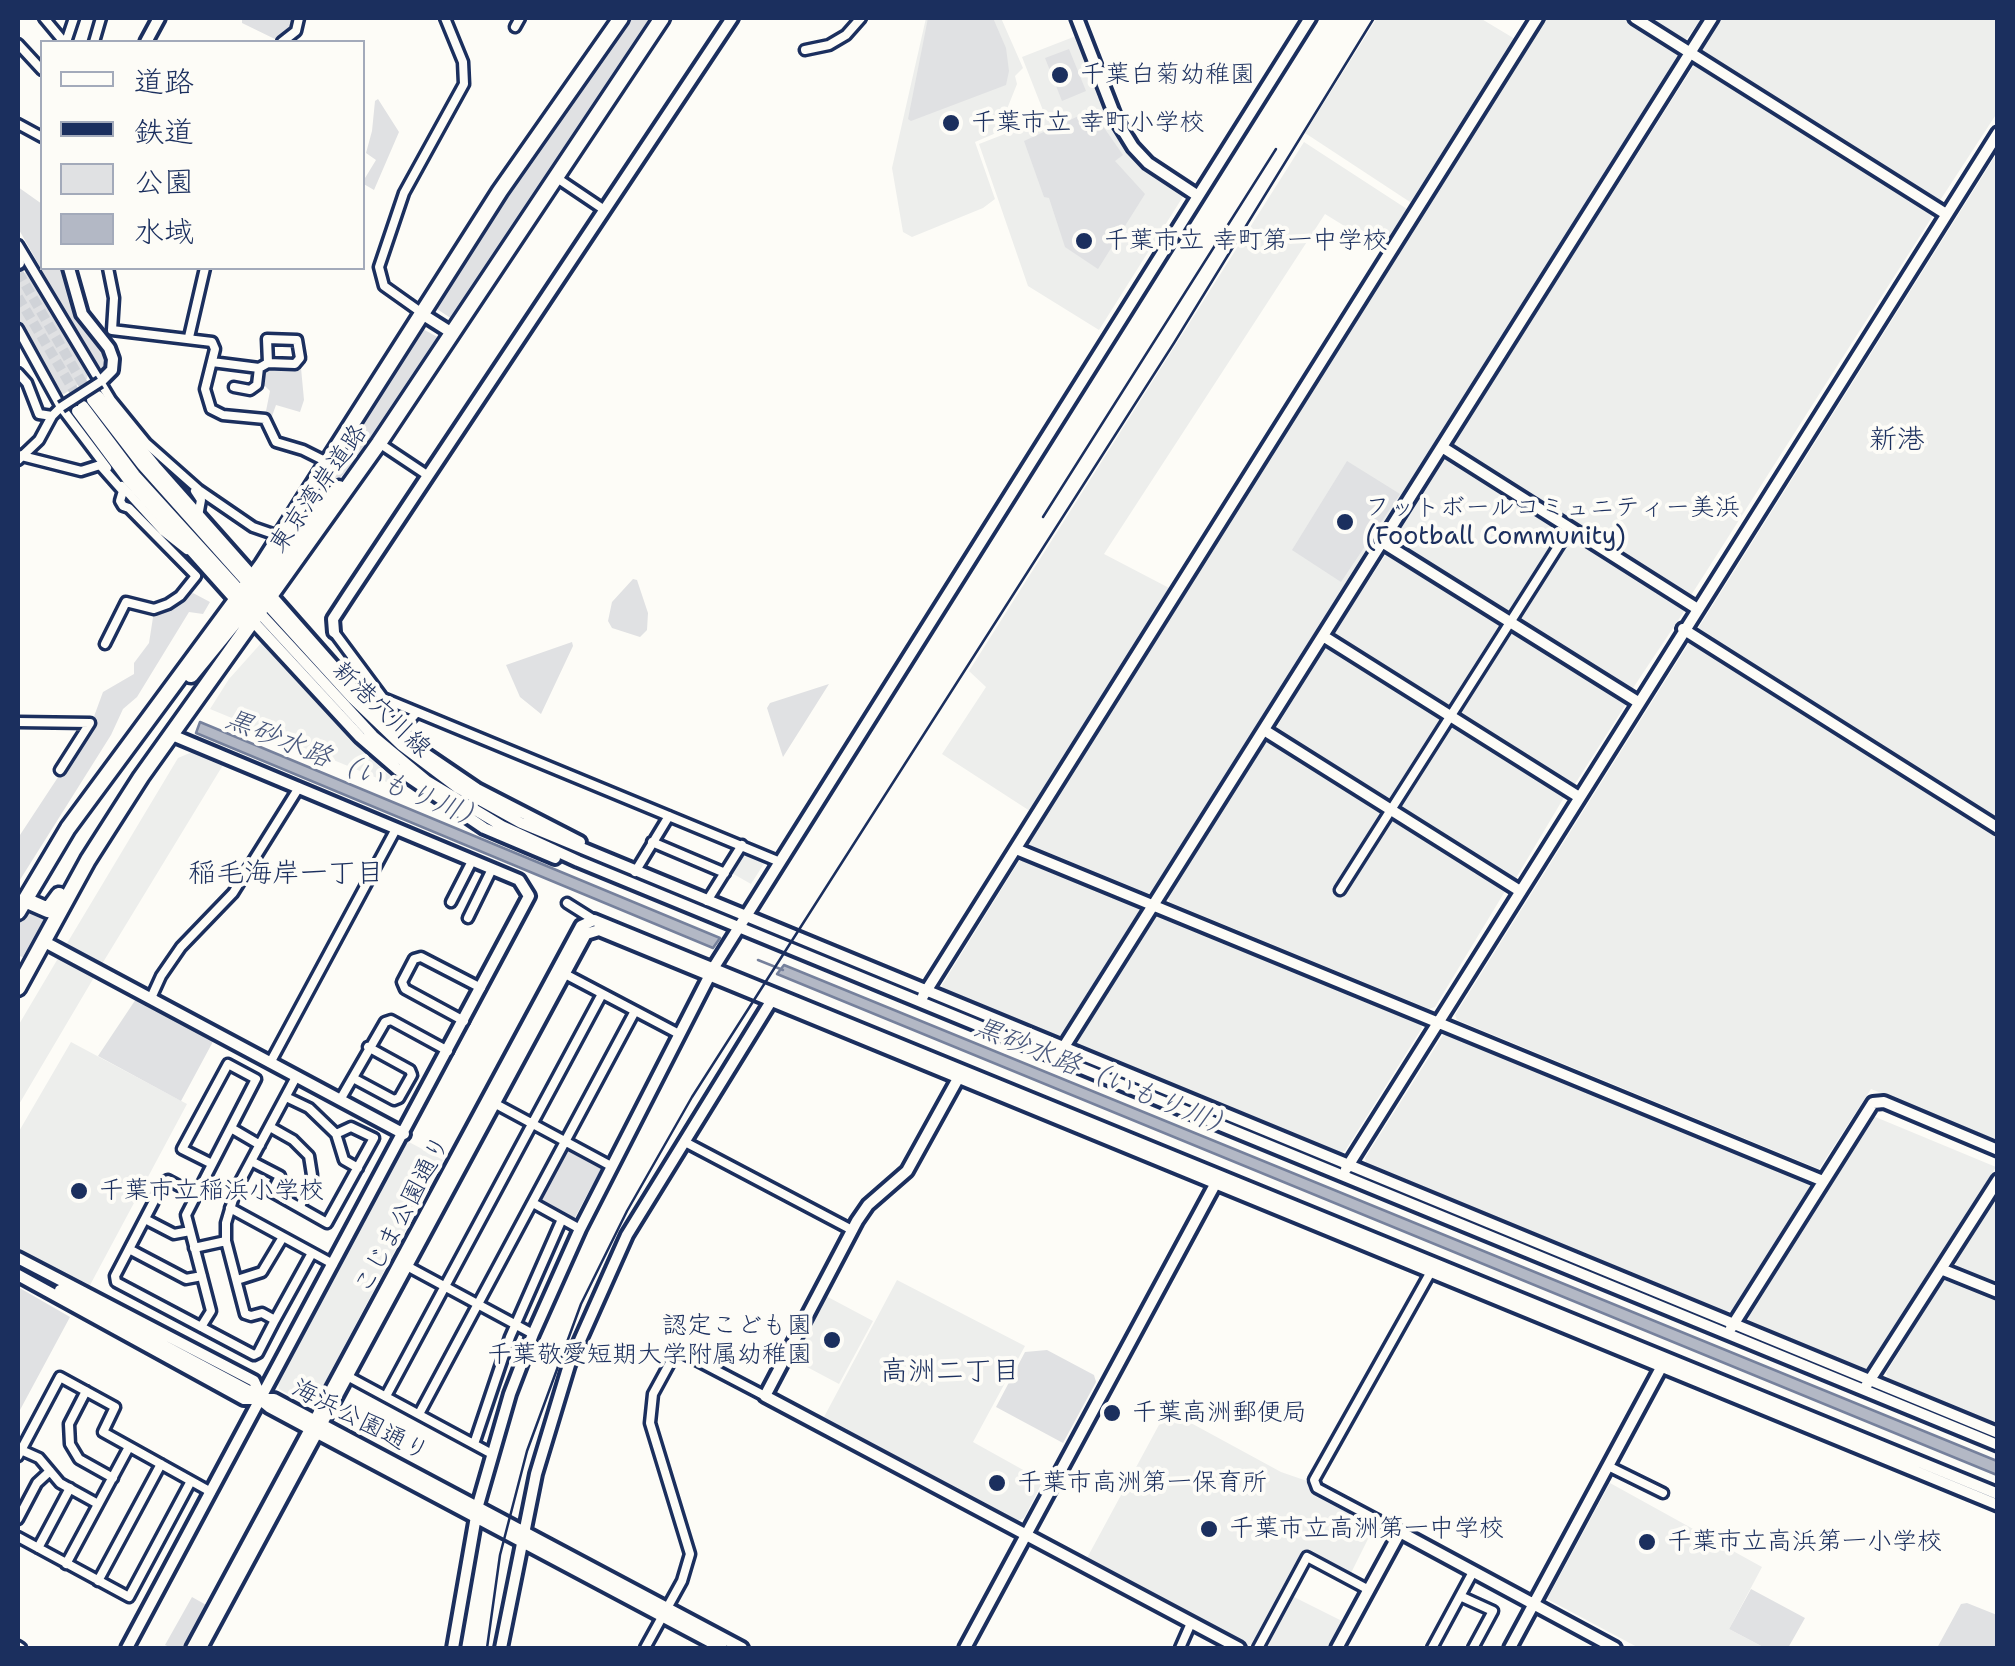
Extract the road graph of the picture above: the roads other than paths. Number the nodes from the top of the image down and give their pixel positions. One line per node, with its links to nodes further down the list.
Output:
1 (44, 18): 14 (street)
2 (159, 18): 15 (street)
3 (300, 18): 16 (street)
4 (446, 18): 32 (street)
5 (622, 18): 32 (highway, 東京湾岸道路)
6 (662, 18): 24 (highway, 東京湾岸道路)
7 (732, 18): 26 (street)
8 (861, 18): 18 (street)
9 (1076, 18): 25 (street)
10 (1310, 18): 25 (street)
11 (1537, 18): 79 (street)
12 (1635, 18): 19 (street)
13 (1712, 18): 19 (street)
14 (63, 40)
15 (147, 40)
16 (284, 40)
17 (18, 44): 20 (street)
18 (805, 50)
19 (1690, 52): 27 (street); 45 (street)
20 (40, 68)
21 (18, 124): 23 (street)
22 (1998, 132): 27 (street)
23 (40, 136)
24 (556, 177): 26 (street); 34 (highway, 東京湾岸道路)
25 (1198, 196): 82 (street)
26 (603, 209): 49 (street)
27 (1946, 214): 56 (street)
28 (18, 245): 39 (street)
29 (70, 270): 39 (street)
30 (108, 270): 35 (street)
31 (205, 270): 35 (street)
32 (422, 314): 34 (street); 47 (highway, 東京湾岸道路)
33 (18, 329): 42 (street)
34 (452, 333): 44 (highway, 東京湾岸道路)
35 (189, 337): 36 (street)
36 (212, 362): 37 (street); 47 (street)
37 (264, 366): 37 (street); 40 (street)
38 (18, 373): 43 (street)
39 (100, 382): 42 (street, bridge); 48 (street)
40 (234, 387)
41 (88, 403): 50 (street); 54 (street); 84 (street, 新港穴川線); 86 (street, 新港穴川線)
42 (61, 407): 43 (street); 54 (street)
43 (52, 416): 46 (street)
44 (379, 443): 49 (street); 55 (highway, 東京湾岸道路)
45 (1442, 448): 51 (street); 53 (street)
46 (19, 457): 62 (street)
47 (328, 462): 52 (highway, 東京湾岸道路)
48 (167, 464): 50 (street); 52 (street)
49 (427, 476): 60 (street)
50 (198, 516): 55 (street)
51 (1570, 528): 56 (street); 58 (street)
52 (281, 537): 55 (highway, 東京湾岸道路)
53 (1382, 542): 58 (street); 61 (street)
54 (191, 552): 57 (street)
55 (262, 586): 57 (highway, 東京湾岸道路); 57 (highway); 68 (street)
56 (1696, 608): 59 (street)
57 (244, 610): 69 (highway, 東京湾岸道路); 86 (street); 93 (highway, 東京湾岸道路)
58 (1511, 622): 63 (street); 65 (street)
59 (1684, 629): 63 (street); 75 (street)
60 (334, 632): 64 (street)
61 (1323, 636): 65 (street); 67 (street)
62 (105, 644)
63 (1638, 702): 72 (street)
64 (417, 712): 68 (street); 74 (street)
65 (1452, 716): 72 (street); 73 (street)
66 (18, 722): 70 (street)
67 (1264, 730): 73 (street); 92 (street)
68 (399, 732): 84 (street)
69 (172, 735): 71 (street); 80 (highway, 東京湾岸道路)
70 (60, 770)
71 (298, 789): 76 (street); 106 (street)
72 (1580, 797): 88 (street)
73 (1393, 811): 87 (street); 88 (street)
74 (669, 816): 77 (street); 78 (street)
75 (1998, 828)
76 (396, 830): 81 (street); 114 (street)
77 (652, 842): 84 (street); 85 (street)
78 (742, 846): 82 (street); 85 (street)
79 (1016, 849): 92 (street); 104 (street)
80 (88, 860): 93 (highway); 97 (highway, 東京湾岸道路)
81 (472, 861): 83 (street); 89 (street)
82 (780, 862): 96 (street)
83 (492, 869): 94 (street); 102 (street)
84 (634, 872): 90 (street, 新港穴川線)
85 (725, 873): 90 (street)
86 (641, 884): 96 (street, 新港穴川線)
87 (1340, 890)
88 (1520, 892): 109 (street)
89 (451, 902)
90 (706, 902): 96 (street, 新港穴川線)
91 (567, 903): 95 (street)
92 (1154, 905): 109 (street); 113 (street)
93 (21, 906)
94 (468, 918)
95 (594, 920): 99 (street); 120 (street, こじま公園通り)
96 (741, 922): 99 (street); 104 (street)
97 (43, 941): 98 (highway, 東京湾岸道路); 106 (street)
98 (23, 963): 101 (highway, 東京湾岸道路)
99 (711, 972): 100 (street, こじま公園通り); 105 (street); 110 (street)
100 (565, 974): 103 (street); 120 (street, こじま公園通り)
101 (18, 988)
102 (481, 989): 108 (street); 108 (street)
103 (602, 994): 107 (street); 121 (street)
104 (922, 996): 113 (street)
105 (774, 997): 115 (street); 127 (street)
106 (151, 998): 114 (street)
107 (635, 1011): 110 (street); 126 (street)
108 (464, 1020): 112 (street)
109 (1438, 1022): 134 (street); 136 (street)
110 (679, 1034): 132 (street)
111 (368, 1048): 112 (street); 117 (street); 117 (street)
112 (448, 1050): 125 (street)
113 (1060, 1053): 134 (street)
114 (270, 1063): 116 (street)
115 (960, 1074): 135 (street); 147 (street)
116 (296, 1077): 118 (street); 119 (street)
117 (353, 1078): 119 (street)
118 (286, 1097): 122 (street); 124 (street)
119 (340, 1100): 125 (street)
120 (491, 1102): 121 (street); 156 (street, こじま公園通り)
121 (532, 1124): 126 (street); 162 (street)
122 (270, 1126): 128 (street); 143 (street)
123 (231, 1128): 128 (street); 131 (street); 131 (street)
124 (336, 1134): 133 (street); 133 (street)
125 (404, 1134): 140 (street)
126 (565, 1142): 132 (street); 141 (street)
127 (685, 1142): 147 (street); 200 (street)
128 (260, 1145): 130 (street)
129 (1998, 1150): 136 (street)
130 (251, 1161): 142 (street); 143 (street)
131 (212, 1164): 139 (street)
132 (611, 1166): 146 (street)
133 (358, 1168): 138 (street)
134 (1346, 1171): 168 (street)
135 (1218, 1180): 157 (street); 199 (street)
136 (1823, 1180): 168 (street)
137 (1998, 1180): 158 (street)
138 (347, 1186): 140 (street); 143 (street)
139 (196, 1194): 144 (street); 148 (street)
140 (369, 1198): 155 (street)
141 (532, 1202): 145 (street); 164 (street)
142 (230, 1208): 149 (street); 150 (street)
143 (300, 1208)
144 (145, 1219): 148 (street); 152 (street)
145 (562, 1219): 146 (street); 166 (street)
146 (580, 1228): 169 (street)
147 (852, 1230): 175 (street)
148 (190, 1231): 151 (street)
149 (283, 1237): 153 (street); 161 (street)
150 (226, 1240): 151 (street); 161 (street)
151 (194, 1248): 160 (street)
152 (129, 1249): 160 (street); 167 (street)
153 (312, 1253): 155 (street); 165 (street)
154 (18, 1258): 176 (street)
155 (334, 1264): 176 (street)
156 (403, 1265): 162 (street); 171 (street, こじま公園通り); 178 (street, こじま公園通り)
157 (1433, 1268): 170 (street); 198 (street)
158 (1941, 1269): 163 (street); 172 (street)
159 (18, 1271): 176 (street); 176 (street)
160 (202, 1276): 167 (street)
161 (237, 1280): 165 (street)
162 (444, 1286): 164 (street); 174 (street)
163 (1998, 1292)
164 (477, 1304): 166 (street); 177 (street)
165 (275, 1320): 167 (street)
166 (515, 1324): 169 (street); 180 (street)
167 (201, 1327)
168 (1731, 1329): 172 (street)
169 (533, 1334): 184 (street)
170 (1663, 1363): 186 (street); 193 (street); 195 (street)
171 (348, 1377): 174 (street); 178 (street, こじま公園通り)
172 (1866, 1385): 179 (street); 181 (street)
173 (86, 1391): 182 (street); 183 (street); 188 (street)
174 (386, 1396): 177 (street)
175 (765, 1396): 199 (street); 209 (street)
176 (261, 1398): 178 (street, 海浜公園通り); 191 (street)
177 (419, 1414): 180 (street)
178 (316, 1427): 196 (street, 海浜公園通り); 212 (street, こじま公園通り); 213 (street, こじま公園通り)
179 (1998, 1433)
180 (474, 1444): 184 (street)
181 (1998, 1445)
182 (129, 1447): 185 (street); 188 (street)
183 (19, 1453): 187 (street)
184 (492, 1454): 196 (street)
185 (161, 1464): 189 (street); 205 (street)
186 (1608, 1466): 192 (street); 208 (street)
187 (50, 1471): 190 (street); 197 (street)
188 (112, 1478): 194 (street)
189 (191, 1481): 191 (street); 205 (street)
190 (70, 1488): 194 (street); 202 (street)
191 (211, 1492): 211 (street)
192 (1664, 1494)
193 (1998, 1494)
194 (98, 1504): 203 (street)
195 (1998, 1505)
196 (477, 1510): 200 (street, 海浜公園通り); 214 (street)
197 (18, 1519)
198 (1400, 1532): 204 (street); 206 (street)
199 (1026, 1535): 210 (street); 219 (street)
200 (522, 1536): 209 (street, 海浜公園通り); 215 (street)
201 (18, 1537): 202 (street)
202 (38, 1548): 203 (street)
203 (66, 1564): 205 (street)
204 (1473, 1572): 207 (street); 208 (street)
205 (98, 1581)
206 (1369, 1590): 222 (street); 223 (street)
207 (1460, 1596): 224 (street); 225 (street)
208 (1534, 1604): 226 (street); 227 (street)
209 (665, 1613): 216 (street); 217 (street, 海浜公園通り); 218 (street, 海浜公園通り)
210 (1191, 1623): 220 (street); 221 (street)
211 (127, 1648)
212 (192, 1648)
213 (201, 1648)
214 (453, 1648)
215 (502, 1648)
216 (646, 1648)
217 (722, 1648)
218 (742, 1648)
219 (964, 1648)
220 (1180, 1648)
221 (1240, 1648)
222 (1258, 1648)
223 (1337, 1648)
224 (1432, 1648)
225 (1473, 1648)
226 (1510, 1648)
227 (1615, 1648)

